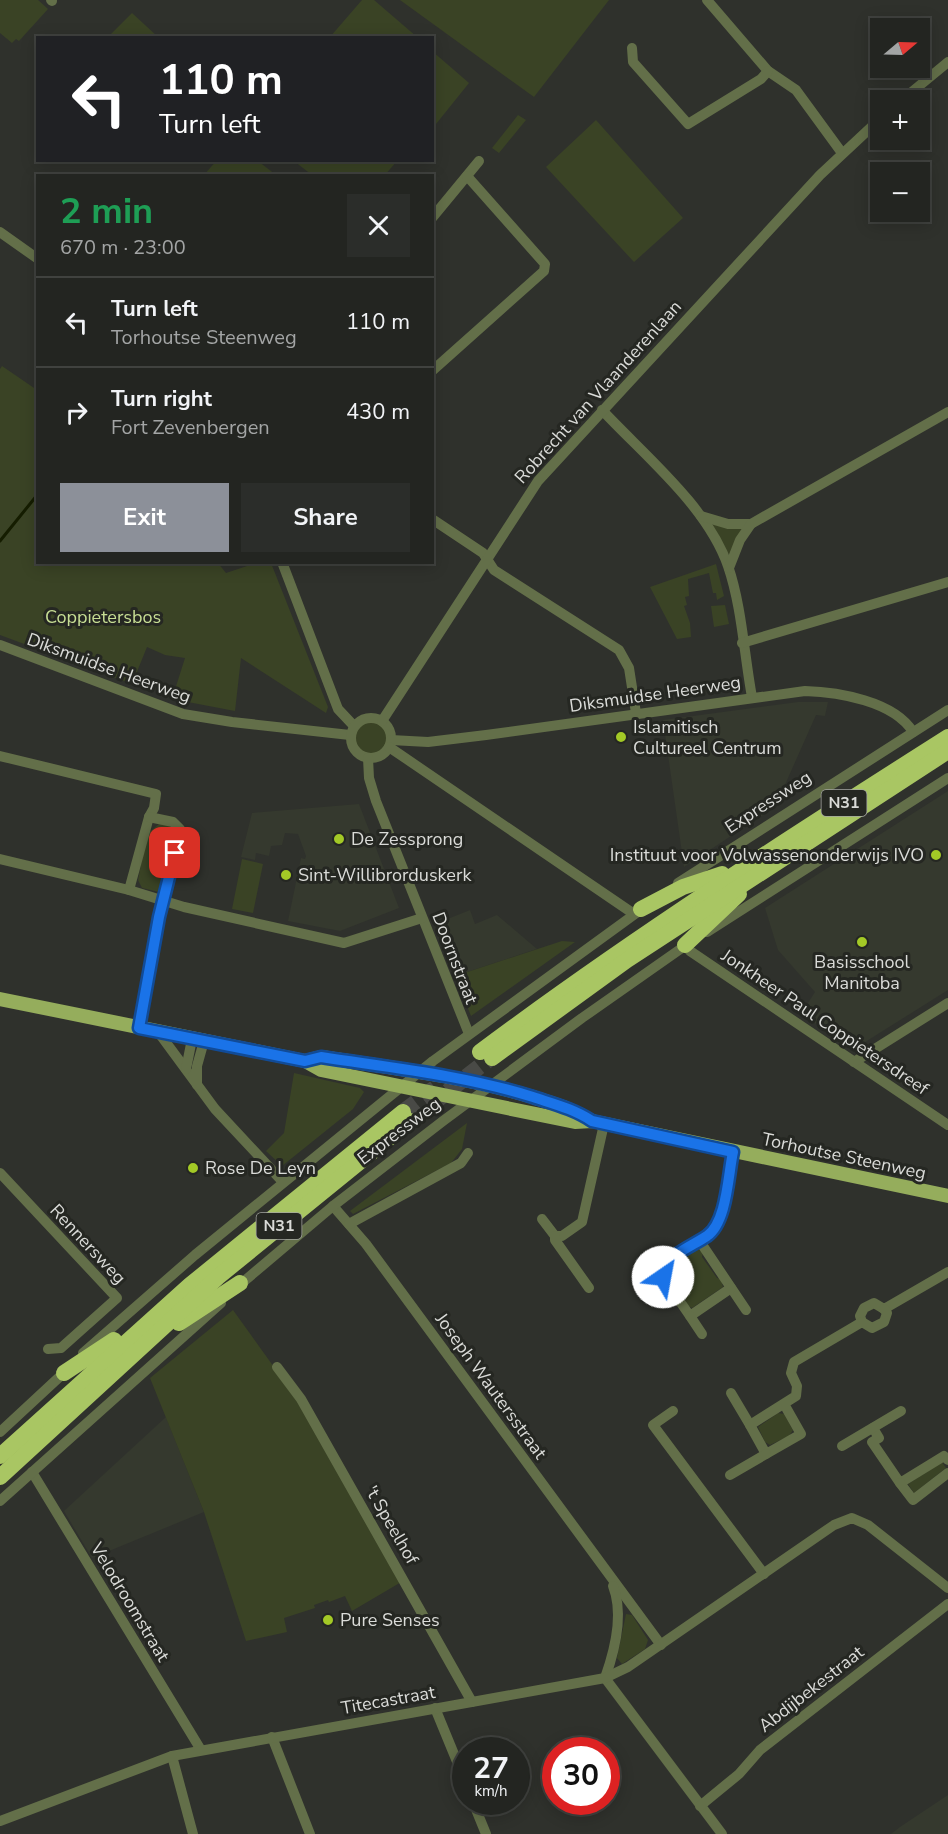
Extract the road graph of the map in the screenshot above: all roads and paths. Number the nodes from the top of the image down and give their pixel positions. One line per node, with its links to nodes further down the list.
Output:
1 (706, 0): 4 (street)
2 (632, 48): 4 (street)
3 (948, 63): 5 (street)
4 (768, 71): 7 (street)
5 (914, 90)
6 (870, 127): 7 (street, Robrecht van Vlaanderenlaan)
7 (842, 153): 14 (street, Robrecht van Vlaanderenlaan)
8 (479, 161): 9 (street)
9 (467, 176): 10 (street); 13 (street)
10 (434, 216)
11 (0, 232): 12 (street)
12 (36, 258)
13 (434, 369)
14 (602, 410): 16 (street); 19 (street, Robrecht van Vlaanderenlaan)
15 (948, 412): 18 (street)
16 (701, 515): 18 (street); 21 (street)
17 (434, 520): 19 (street)
18 (751, 524): 21 (street)
19 (486, 559): 27 (street); 28 (street, Robrecht van Vlaanderenlaan)
20 (283, 564): 29 (street)
21 (729, 568): 23 (street)
22 (948, 582): 23 (street)
23 (742, 643): 25 (street)
24 (0, 645): 29 (street, Diksmuidse Heerweg)
25 (752, 697): 27 (street, Diksmuidse Heerweg); 30 (street, Diksmuidse Heerweg)
26 (948, 710): 30 (street, Expressweg)
27 (636, 713): 32 (street, Diksmuidse Heerweg)
28 (382, 721): 29 (street, Diksmuidse Heerweg); 32 (street)
29 (352, 730): 35 (street)
30 (913, 732): 43 (street, Expressweg)
31 (948, 737): 39 (highway, N31)
32 (390, 744): 35 (street); 43 (street)
33 (948, 751): 40 (highway, N31)
34 (0, 756): 37 (street)
35 (368, 758): 44 (street, Doornstraat)
36 (948, 778): 45 (street, Expressweg)
37 (149, 817): 41 (street); 42 (street)
38 (0, 859): 41 (street)
39 (741, 869): 40 (highway, N31); 43 (highway)
40 (757, 873): 45 (highway)
41 (129, 890): 42 (street)
42 (164, 902): 44 (street); 48 (street)
43 (638, 912): 50 (street, Expressweg)
44 (422, 918): 50 (street, Doornstraat)
45 (685, 945): 53 (street, Jonkheer Paul Coppietersdreef); 57 (street, Expressweg)
46 (0, 999): 48 (main road, Torhoutse Steenweg)
47 (948, 1003): 53 (street)
48 (139, 1028): 49 (main road, Torhoutse Steenweg)
49 (159, 1033): 51 (main road, Torhoutse Steenweg); 54 (street)
50 (469, 1034): 55 (street, Expressweg)
51 (198, 1040): 52 (main road, Torhoutse Steenweg); 54 (street); 56 (street)
52 (305, 1061): 55 (main road, Torhoutse Steenweg); 58 (main road, Torhoutse Steenweg)
53 (854, 1062): 62 (street, Jonkheer Paul Coppietersdreef)
54 (186, 1070): 56 (street)
55 (422, 1070): 57 (main road, Torhoutse Steenweg); 58 (street, Expressweg)
56 (197, 1085): 66 (street)
57 (491, 1085): 59 (street, Expressweg); 61 (main road, Torhoutse Steenweg)
58 (403, 1086): 59 (main road, Torhoutse Steenweg); 66 (street, Expressweg)
59 (471, 1101): 61 (main road, Torhoutse Steenweg); 68 (street, Expressweg)
60 (407, 1117): 81 (highway, Expressweg / N31)
61 (598, 1123): 63 (main road, Torhoutse Steenweg); 71 (street)
62 (948, 1125)
63 (733, 1152): 67 (main road, Torhoutse Steenweg); 72 (street)
64 (468, 1153): 70 (street)
65 (0, 1173): 83 (street, Rennersweg)
66 (283, 1182): 85 (street, Expressweg)
67 (948, 1196)
68 (333, 1206): 70 (street, Joseph Wautersstraat); 74 (street, Expressweg)
69 (542, 1219): 71 (street)
70 (349, 1224): 105 (street, Joseph Wautersstraat)
71 (555, 1236): 75 (street)
72 (699, 1240): 76 (street); 79 (street)
73 (948, 1272): 77 (street)
74 (240, 1283): 81 (highway); 99 (street, Expressweg)
75 (589, 1288)
76 (731, 1288): 78 (street); 79 (street)
77 (884, 1309): 80 (street); 80 (street)
78 (746, 1310)
79 (690, 1316): 82 (street)
80 (862, 1322): 87 (street)
81 (146, 1333): 85 (highway); 97 (highway, Expressweg / N31); 102 (highway, Expressweg / N31)
82 (702, 1334)
83 (48, 1349)
84 (277, 1367): 111 (street, 't Speelhof)
85 (64, 1373): 91 (street, Expressweg)
86 (731, 1393): 90 (street)
87 (784, 1404): 90 (street); 96 (street)
88 (674, 1411): 106 (street)
89 (901, 1411): 92 (street)
90 (750, 1425): 96 (street)
91 (2, 1427)
92 (873, 1428): 93 (street); 94 (street)
93 (858, 1437): 94 (street); 95 (street)
94 (872, 1442): 103 (street)
95 (843, 1446)
96 (766, 1454): 101 (street)
97 (0, 1456)
98 (948, 1460): 103 (street)
99 (32, 1472): 104 (street, Expressweg); 115 (street, Velodroomstraat)
100 (948, 1473): 103 (street)
101 (730, 1475)
102 (0, 1477)
103 (900, 1484)
104 (0, 1501)
105 (605, 1570): 109 (street, Joseph Wautersstraat); 110 (street, Joseph Wautersstraat)
106 (764, 1574): 107 (street, Titecastraat); 109 (street, Titecastraat)
107 (948, 1588)
108 (948, 1604): 117 (street, Abdijbekestraat)
109 (661, 1645): 110 (street, Titecastraat)
110 (606, 1678): 111 (street, Titecastraat); 117 (street)
111 (472, 1702): 112 (street, Titecastraat)
112 (435, 1708): 113 (street, Titecastraat); 114 (street)
113 (272, 1737): 115 (street, Titecastraat); 121 (street)
114 (452, 1749)
115 (201, 1750): 116 (street, Titecastraat)
116 (172, 1756): 119 (street, Titecastraat); 120 (street)
117 (700, 1806): 123 (street)
118 (478, 1815): 122 (street)
119 (0, 1821)
120 (194, 1834)
121 (310, 1834)
122 (486, 1834)
123 (722, 1834)

